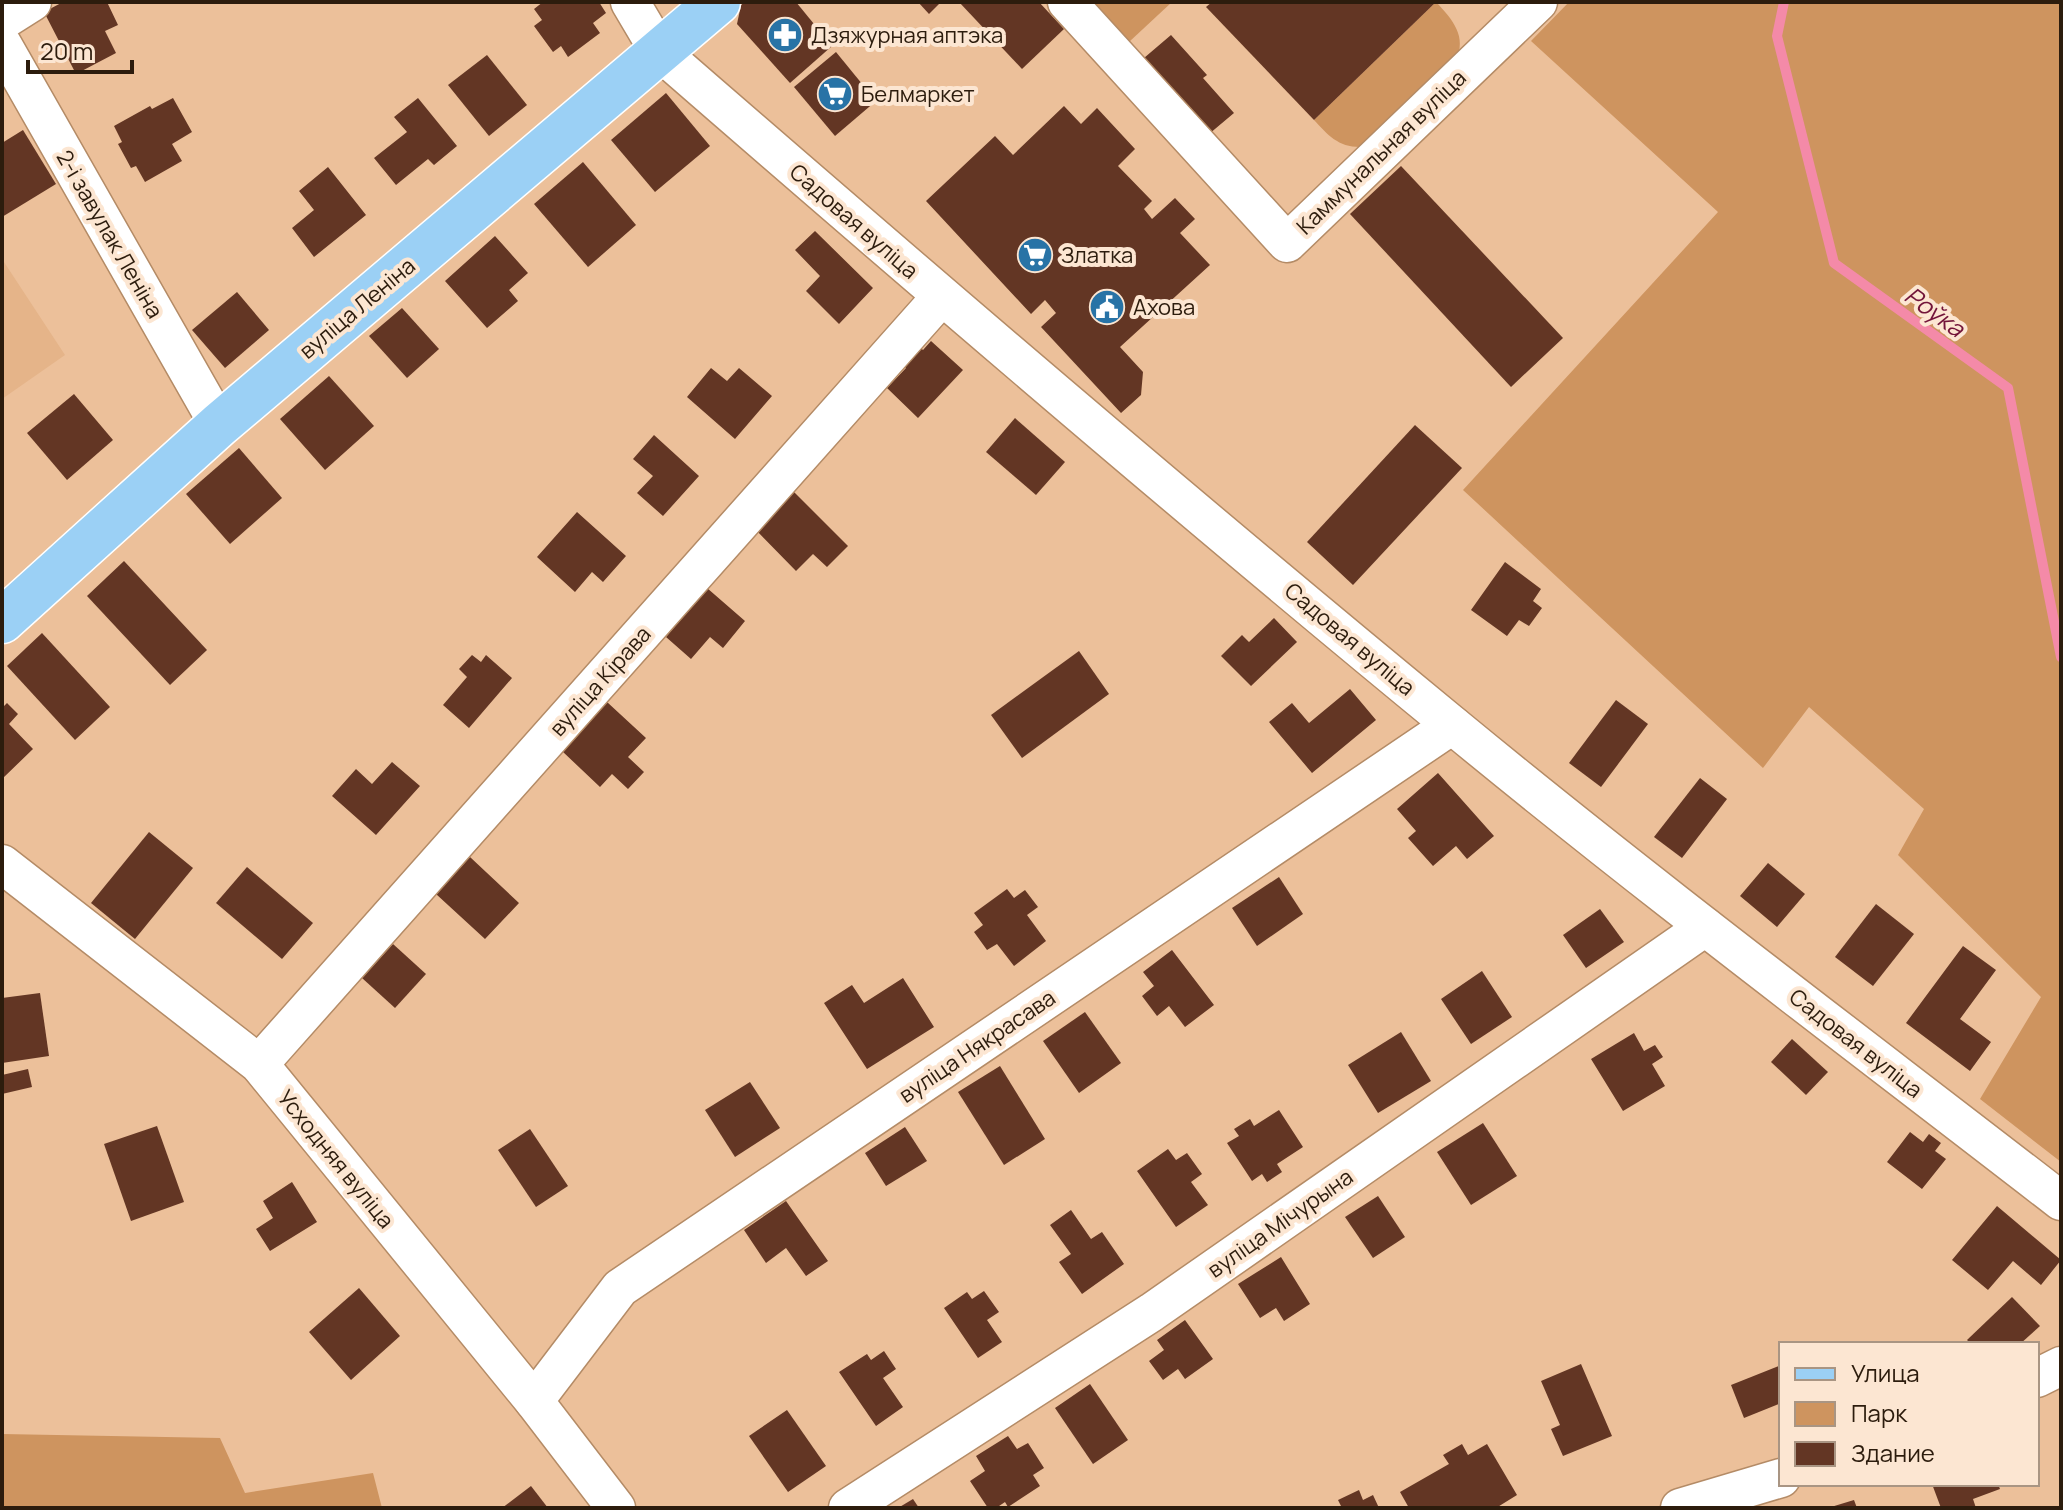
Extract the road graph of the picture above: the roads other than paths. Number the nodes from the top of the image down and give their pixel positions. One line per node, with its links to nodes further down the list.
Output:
1 (32, 2): 6 (street)
2 (630, 2): 8 (street, Садовая вуліца)
3 (718, 2): 8 (main road, вуліца Леніна)
4 (1067, 2): 5 (street, Каммунальная вуліца)
5 (1538, 2)
6 (2, 21)
7 (2, 44): 10 (street, 2-і завулак Леніна)
8 (659, 51): 9 (street, Садовая вуліца); 10 (main road, вуліца Леніна)
9 (941, 297): 12 (street, Садовая вуліца); 15 (street, вуліца Кірава)
10 (219, 425): 11 (main road, вуліца Леніна)
11 (2, 621)
12 (1452, 725): 14 (street, Садовая вуліца); 19 (street, вуліца Някрасава)
13 (2, 864): 15 (street, Усходняя вуліца)
14 (1705, 927): 16 (street, Садовая вуліца); 22 (street, вуліца Мічурына)
15 (259, 1064): 19 (street, Усходняя вуліца)
16 (2061, 1201)
17 (2061, 1366): 18 (street)
18 (2039, 1377)
19 (534, 1401): 21 (street, Усходняя вуліца)
20 (1779, 1479): 23 (street)
21 (616, 1508)
22 (848, 1508)
23 (1680, 1508)

